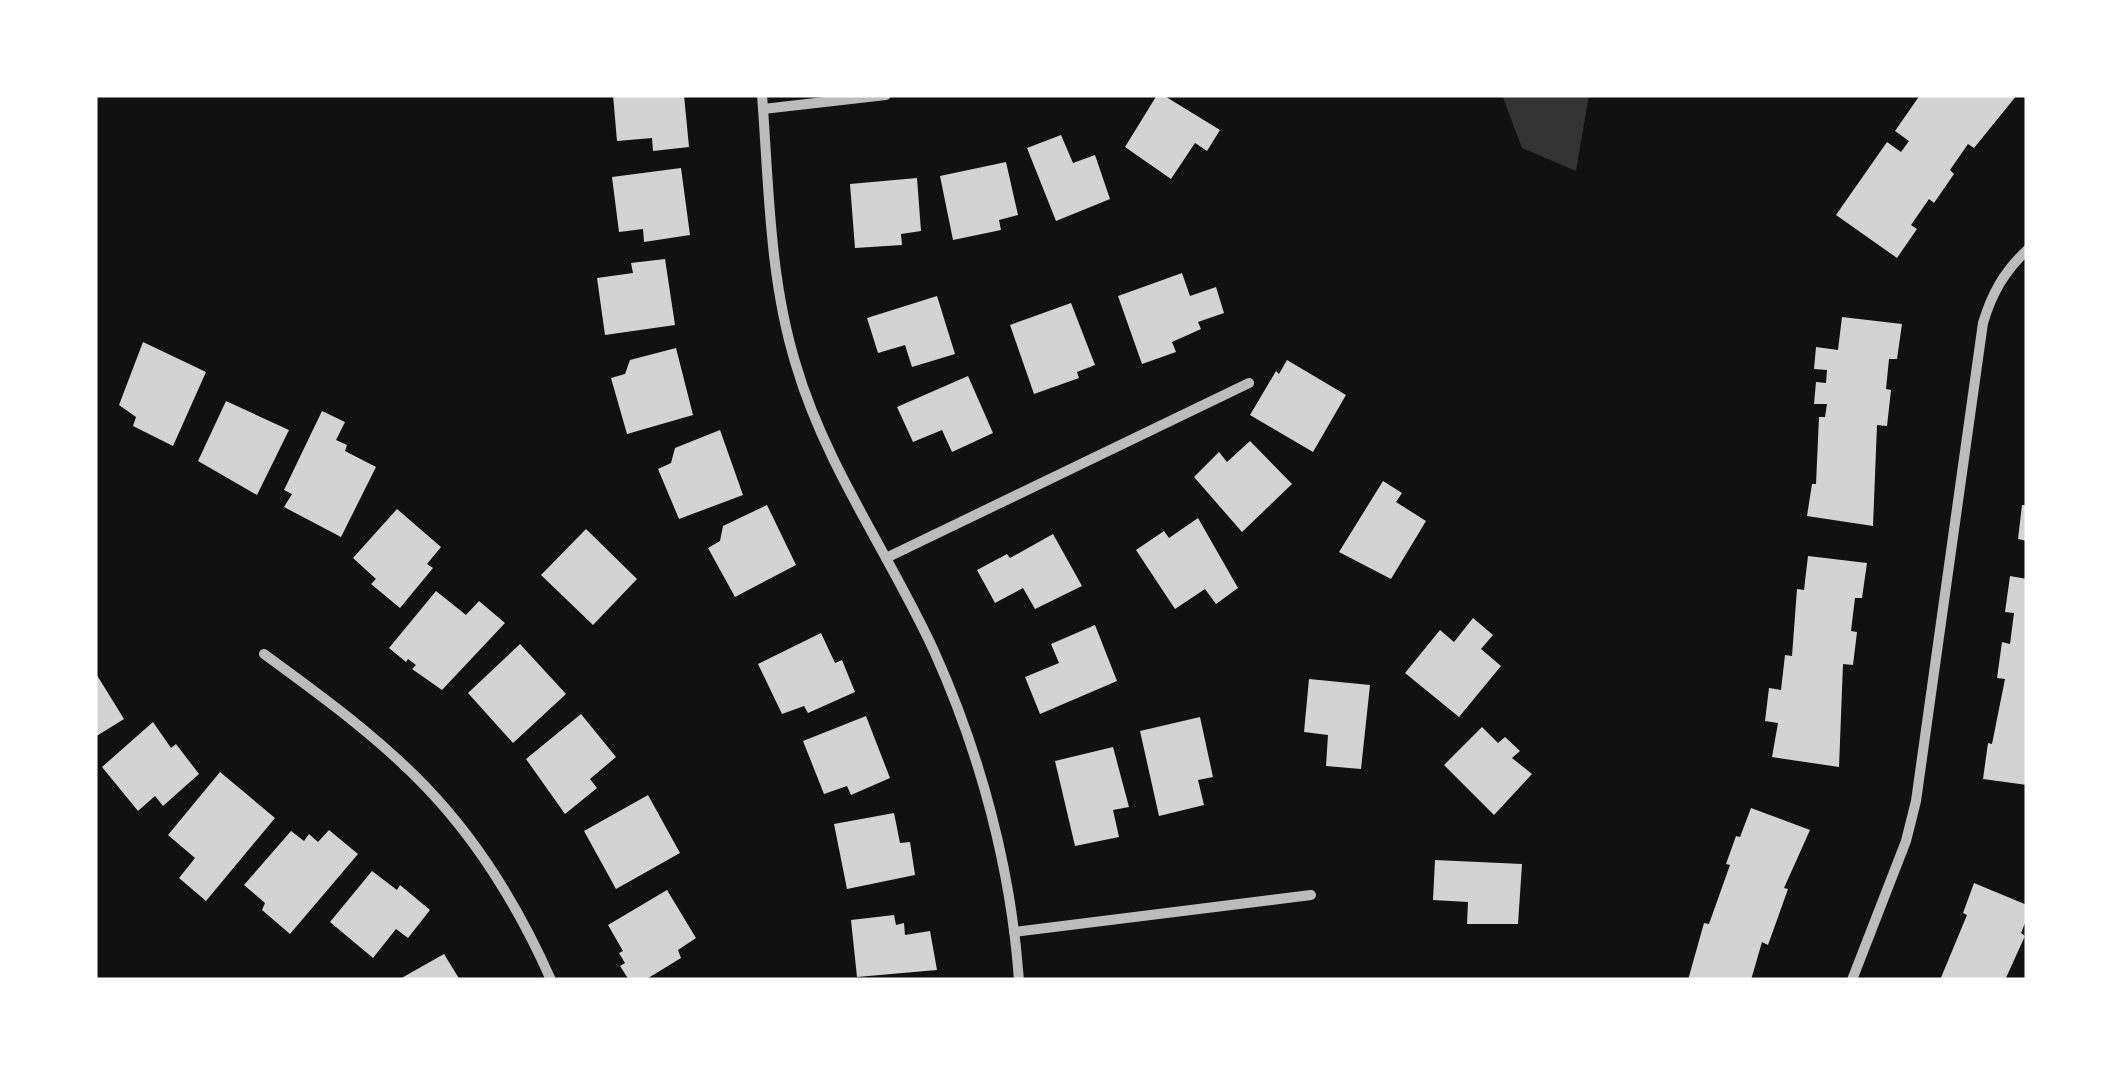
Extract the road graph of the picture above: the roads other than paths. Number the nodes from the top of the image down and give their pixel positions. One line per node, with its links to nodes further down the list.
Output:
1 (762, 95): 3 (street)
2 (886, 95): 3 (street)
3 (763, 109): 6 (street)
4 (2027, 250): 12 (street)
5 (1248, 383): 6 (street)
6 (886, 558): 9 (street)
7 (264, 654): 10 (street)
8 (1310, 894): 9 (street)
9 (1014, 932): 11 (street)
10 (552, 980)
11 (1019, 980)
12 (1852, 980)

